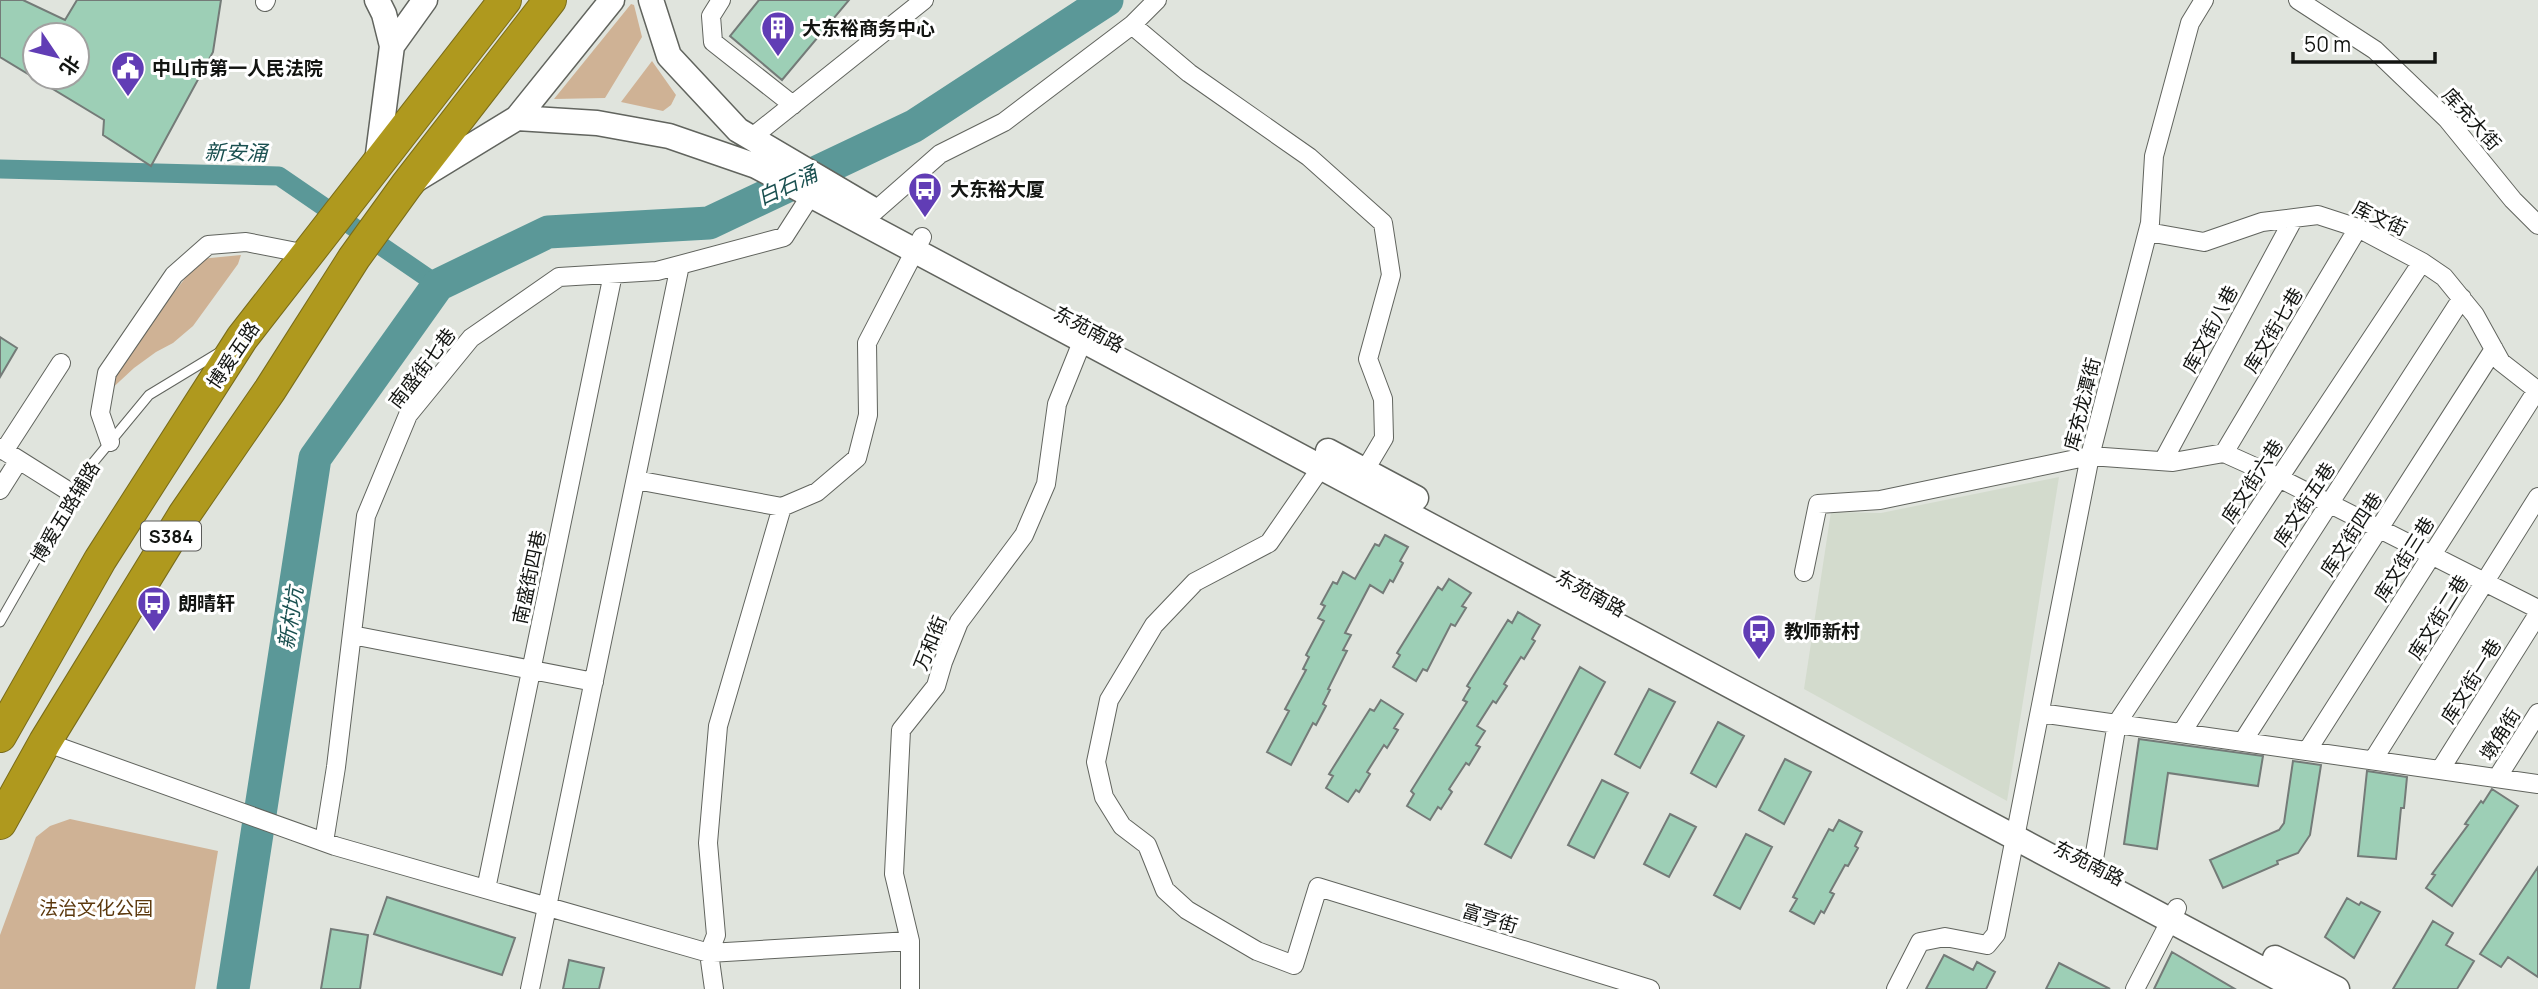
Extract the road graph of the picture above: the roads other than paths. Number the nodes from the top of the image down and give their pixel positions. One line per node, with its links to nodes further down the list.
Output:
1 (377, 0): 13 (street)
2 (425, 0): 13 (street)
3 (505, 0): 17 (highway, 博爱五路 / S384)
4 (550, 0): 18 (highway, S384)
5 (612, 0): 15 (street)
6 (651, 0): 16 (street)
7 (721, 0): 14 (street)
8 (924, 0): 14 (street)
9 (1157, 0): 12 (street)
10 (2204, 0): 24 (street, 库充龙潭街)
11 (2298, 0): 22 (street, 库充大街)
12 (1132, 24): 20 (street); 42 (street)
13 (393, 46): 17 (street)
14 (793, 105): 16 (street)
15 (517, 118): 18 (street); 19 (street)
16 (760, 143): 19 (street)
17 (377, 162): 25 (highway, 博爱五路 / S384)
18 (406, 186): 65 (highway, S384)
19 (828, 197): 20 (street, 东苑南路); 26 (street, 东苑南路); 28 (street, 南盛街七巷)
20 (875, 211): 26 (street, 东苑南路)
21 (2294, 218): 23 (street, 库文街); 24 (street, 库文街); 41 (street, 库文街八巷)
22 (2538, 225)
23 (2358, 229): 27 (street, 库文街); 38 (street, 库文街七巷)
24 (2148, 232): 39 (street, 库充龙潭街)
25 (316, 242): 32 (highway, 博爱五路 / S384); 36 (street)
26 (919, 244): 31 (street, 东苑南路); 49 (street)
27 (2422, 262): 30 (street, 库文街); 43 (street, 库文街六巷)
28 (680, 265): 29 (street, 南盛街七巷); 44 (street)
29 (613, 274): 56 (street, 南盛街七巷); 57 (street, 南盛街四巷)
30 (2462, 298): 33 (street, 库文街); 48 (street, 库文街五巷)
31 (1085, 334): 40 (street, 东苑南路); 78 (street, 万和街)
32 (242, 338): 36 (lane, 博爱五路辅路); 63 (highway, 博爱五路 / S384)
33 (2494, 349): 35 (street, 库文街); 50 (street, 库文街四巷)
34 (61, 363): 37 (street)
35 (2537, 390): 51 (street, 库文街三巷)
36 (110, 442): 46 (lane, 博爱五路辅路)
37 (8, 453): 45 (street); 46 (street)
38 (2224, 453): 41 (street); 43 (street)
39 (2090, 456): 41 (street); 52 (street); 59 (street, 库充龙潭街)
40 (1326, 460): 42 (street, 东苑南路); 83 (street, 富亨街); 86 (street, 东苑南路)
41 (2163, 461)
42 (1365, 470): 72 (street, 东苑南路)
43 (2279, 478): 48 (street); 61 (street, 库文街六巷)
44 (636, 480): 49 (street); 58 (street)
45 (0, 490)
46 (73, 494): 55 (lane, 博爱五路辅路)
47 (2538, 497): 53 (street, 库文街二巷)
48 (2329, 504): 50 (street); 62 (street, 库文街五巷)
49 (782, 507): 79 (street)
50 (2379, 529): 51 (street); 64 (street, 库文街四巷)
51 (2432, 555): 53 (street); 66 (street, 库文街三巷)
52 (1804, 572)
53 (2485, 582): 54 (street); 67 (street, 库文街二巷)
54 (2538, 611): 68 (street, 库文街一巷)
55 (0, 622)
56 (352, 635): 57 (street); 73 (street, 南盛街七巷)
57 (532, 670): 58 (street); 75 (street, 南盛街四巷)
58 (594, 682): 76 (street)
59 (2040, 713): 61 (street); 72 (street, 库充龙潭街)
60 (2538, 713): 69 (street, 墩角街)
61 (2118, 723): 62 (street); 74 (street)
62 (2182, 732): 64 (street)
63 (0, 736)
64 (2243, 741): 66 (street)
65 (45, 742): 71 (highway, S384); 73 (street)
66 (2307, 751): 67 (street)
67 (2373, 760): 68 (street)
68 (2440, 770): 69 (street)
69 (2497, 778): 70 (street)
70 (2538, 784)
71 (0, 823)
72 (2018, 826): 74 (street, 东苑南路); 84 (street)
73 (324, 842): 75 (street)
74 (2093, 865): 77 (street, 东苑南路)
75 (486, 889): 76 (street)
76 (547, 907): 79 (street); 80 (street)
77 (2177, 908): 85 (street); 87 (street, 东苑南路)
78 (910, 941): 79 (street); 82 (street, 万和街)
79 (709, 953): 81 (street)
80 (530, 989)
81 (714, 989)
82 (911, 989)
83 (1650, 989)
84 (1896, 989)
85 (2135, 989)
86 (2299, 989)
87 (2337, 989)

